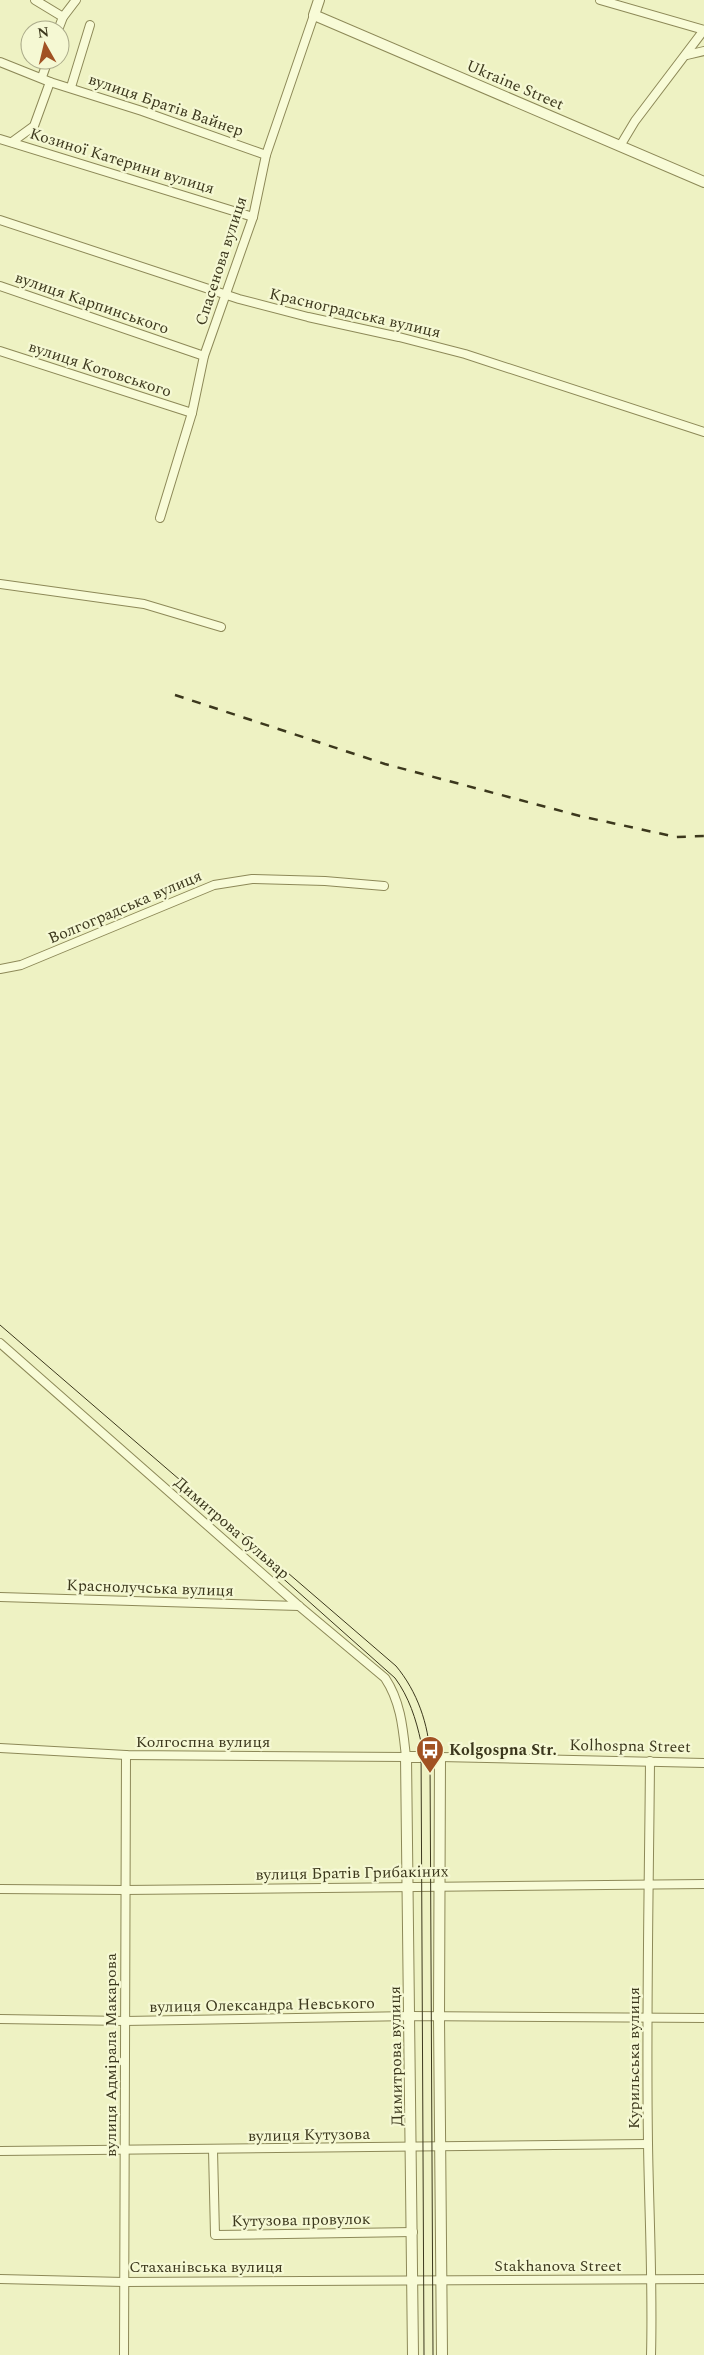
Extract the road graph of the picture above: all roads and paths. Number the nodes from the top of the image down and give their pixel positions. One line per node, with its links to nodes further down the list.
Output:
1 (35, 0): 6 (street)
2 (76, 0): 6 (street)
3 (319, 0): 5 (street)
4 (600, 0): 9 (street)
5 (314, 15): 19 (street, Ukraine Street); 20 (street, Спасенова вулиця)
6 (63, 17): 7 (street)
7 (62, 20)
8 (90, 25): 16 (street)
9 (704, 30): 11 (street)
10 (704, 50): 11 (street)
11 (687, 55): 19 (street)
12 (0, 62): 14 (street, вулиця Братів Вайнер)
13 (44, 70): 14 (street)
14 (42, 77): 15 (street, вулиця Братів Вайнер)
15 (50, 82): 16 (street, вулиця Братів Вайнер); 18 (street)
16 (71, 87): 20 (street, вулиця Братів Вайнер)
17 (0, 139): 18 (street, Козиної Катерини вулиця)
18 (12, 142): 22 (street, Козиної Катерини вулиця)
19 (620, 146): 21 (street, Ukraine Street)
20 (266, 156): 22 (street, Спасенова вулиця)
21 (704, 182)
22 (253, 217): 25 (street, Спасенова вулиця)
23 (0, 220): 25 (street, Красноградська вулиця)
24 (0, 286): 27 (street, вулиця Карпинського)
25 (224, 294): 27 (street, Спасенова вулиця); 29 (street, Красноградська вулиця)
26 (0, 351): 28 (street, вулиця Котовського)
27 (204, 356): 28 (street, Спасенова вулиця)
28 (192, 414): 30 (street, Спасенова вулиця)
29 (704, 432)
30 (160, 518)
31 (0, 584): 32 (street)
32 (221, 627)
33 (384, 886): 34 (street, Волгоградська вулиця)
34 (0, 969)
35 (0, 1343): 37 (street, Димитрова бульвар)
36 (0, 1597): 37 (street, Краснолучська вулиця)
37 (299, 1606): 40 (street, Димитрова бульвар)
38 (0, 1748): 39 (street, Колгоспна вулиця)
39 (126, 1755): 40 (street, Колгоспна вулиця); 49 (street, вулиця Адмірала Макарова)
40 (406, 1757): 41 (street, Kolhospna Street); 46 (street, Димитрова вулиця)
41 (440, 1757): 42 (street, Kolhospna Street); 47 (street)
42 (650, 1761): 43 (street, Kolhospna Street); 44 (street, Курильська вулиця)
43 (704, 1763)
44 (649, 1884): 45 (street, вулиця Братів Грибакіних); 47 (street, вулиця Братів Грибакіних); 54 (street, Курильська вулиця)
45 (704, 1884)
46 (408, 1886): 47 (street, вулиця Братів Грибакіних); 49 (street, вулиця Братів Грибакіних); 50 (street, Димитрова вулиця)
47 (440, 1886): 51 (street)
48 (0, 1889): 49 (street, вулиця Братів Грибакіних)
49 (124, 1890): 55 (street, вулиця Адмірала Макарова)
50 (411, 2016): 51 (street, вулиця Олександра Невського); 55 (street, вулиця Олександра Невського); 58 (street, Димитрова вулиця)
51 (439, 2017): 54 (street, вулиця Олександра Невського); 57 (street)
52 (704, 2018): 54 (street, вулиця Олександра Невського)
53 (0, 2019): 55 (street, вулиця Олександра Невського)
54 (648, 2019): 56 (street, Курильська вулиця)
55 (125, 2021): 61 (street, вулиця Адмірала Макарова)
56 (648, 2144): 57 (street, вулиця Кутузова); 64 (street, Курильська вулиця)
57 (441, 2146): 58 (street, вулиця Кутузова); 67 (street)
58 (412, 2147): 59 (street, вулиця Кутузова); 62 (street, Димитрова вулиця)
59 (213, 2150): 61 (street, вулиця Кутузова); 62 (street, Кутузова провулок)
60 (0, 2151): 61 (street, вулиця Кутузова)
61 (126, 2151): 68 (street, вулиця Адмірала Макарова)
62 (412, 2232): 66 (street, Димитрова вулиця)
63 (0, 2279): 68 (street, Стаханівська вулиця)
64 (653, 2279): 65 (street, Stakhanova Street); 67 (street, Stakhanova Street); 72 (street, Курильська вулиця)
65 (704, 2279)
66 (413, 2280): 67 (street, Stakhanova Street); 68 (street, Стаханівська вулиця); 70 (street, Димитрова вулиця)
67 (441, 2280): 71 (street)
68 (124, 2282): 69 (street, вулиця Адмірала Макарова)
69 (124, 2355)
70 (413, 2355)
71 (442, 2355)
72 (651, 2355)

